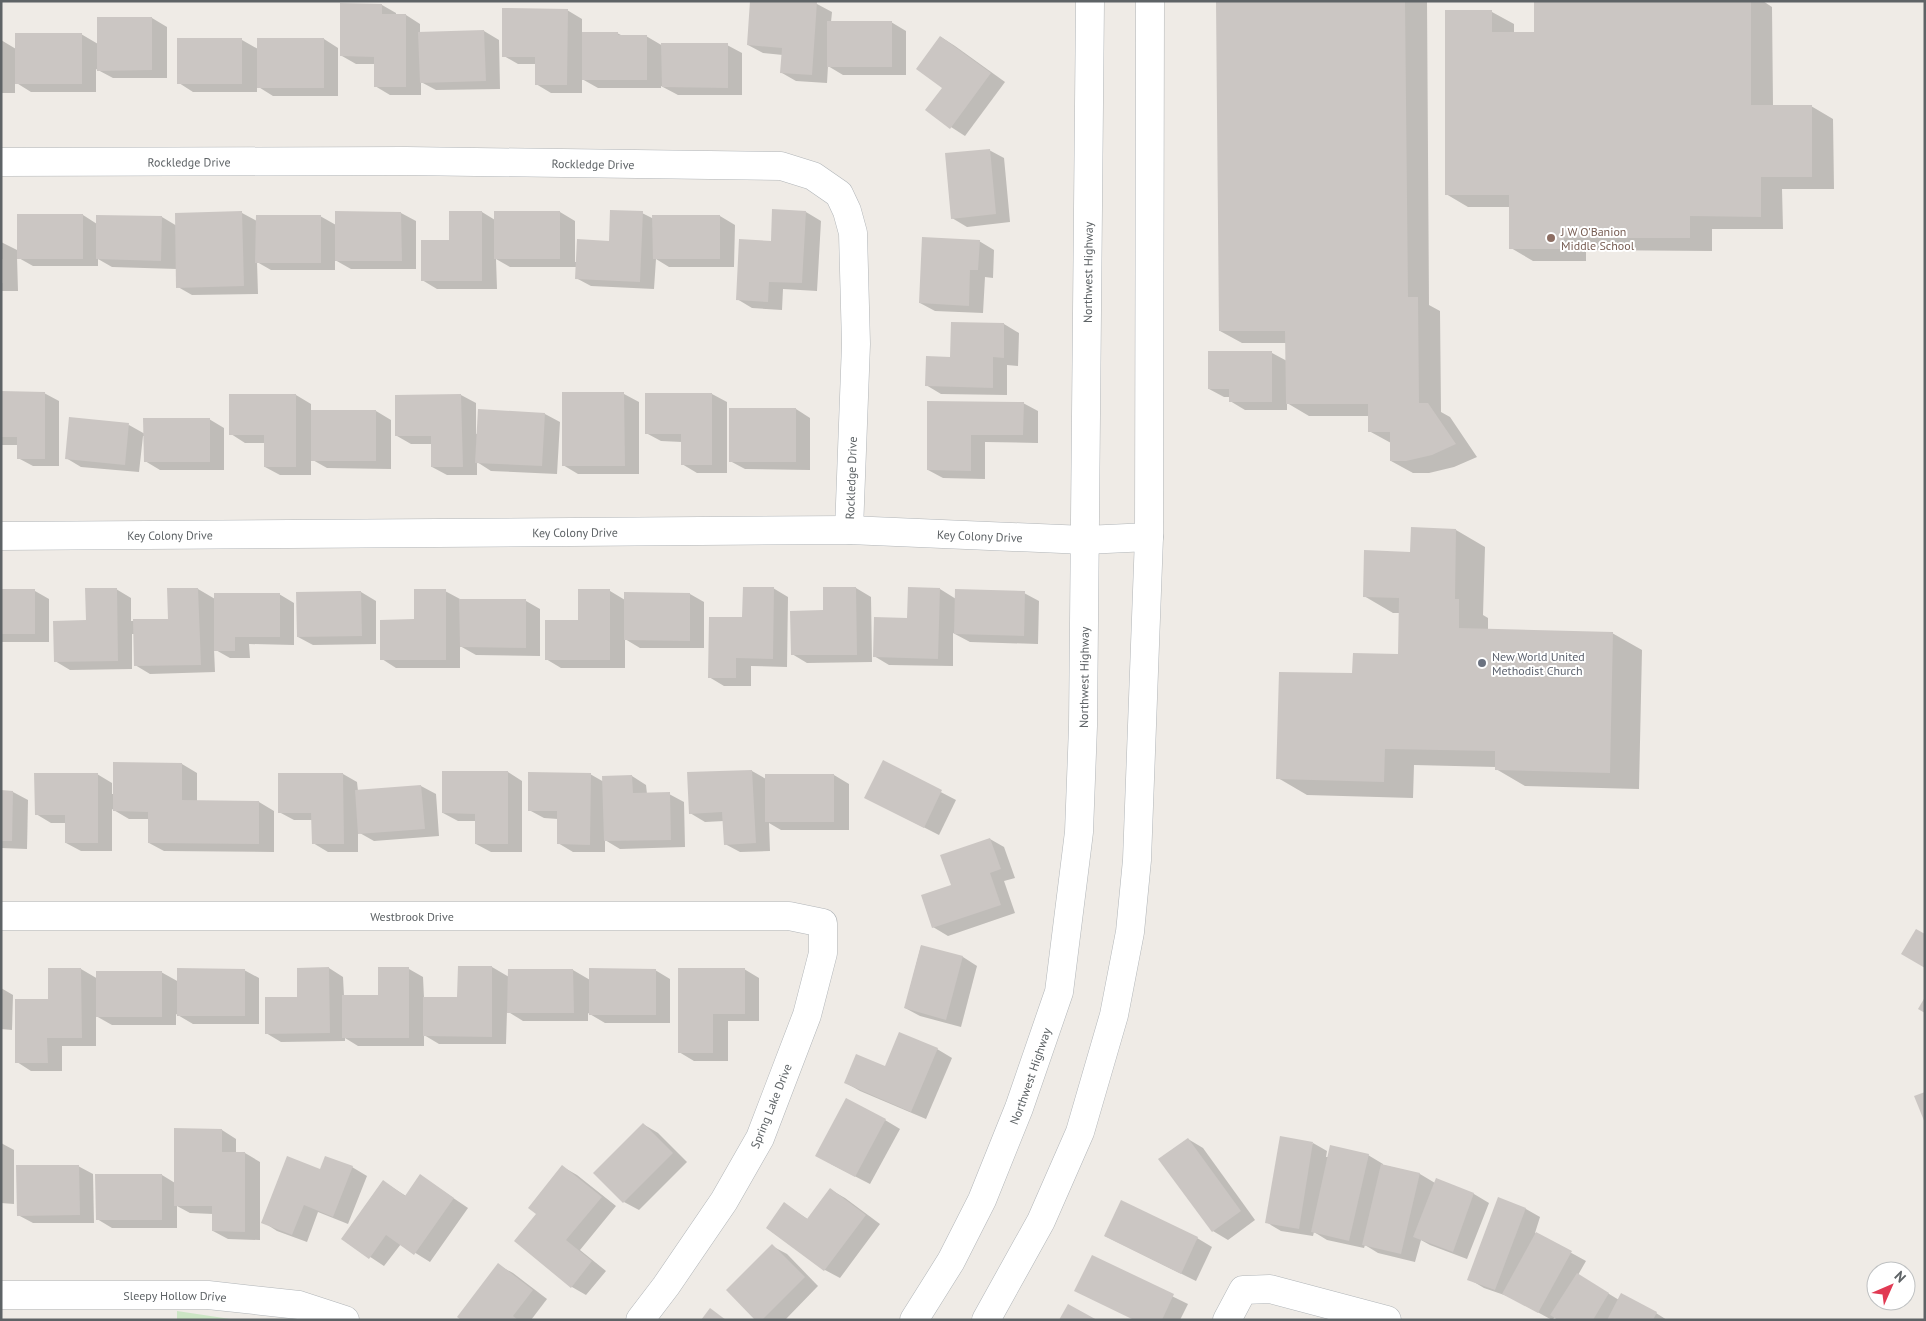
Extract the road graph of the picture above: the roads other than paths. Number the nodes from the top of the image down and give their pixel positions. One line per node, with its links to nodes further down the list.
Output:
1 (1090, 1): 7 (street, Northwest Highway)
2 (1150, 1): 6 (street)
3 (1, 162): 4 (street, Rockledge Drive)
4 (849, 530): 5 (street, Key Colony Drive); 7 (street, Key Colony Drive)
5 (1, 536)
6 (1149, 537): 7 (street, Key Colony Drive); 14 (street)
7 (1085, 540): 13 (street, Northwest Highway)
8 (1, 916): 9 (street, Westbrook Drive)
9 (823, 923): 12 (street, Spring Lake Drive)
10 (1, 1295): 11 (street, Sleepy Hollow Drive)
11 (345, 1320)
12 (640, 1320)
13 (914, 1320)
14 (986, 1320)
15 (1227, 1320): 16 (street)
16 (1387, 1320)

